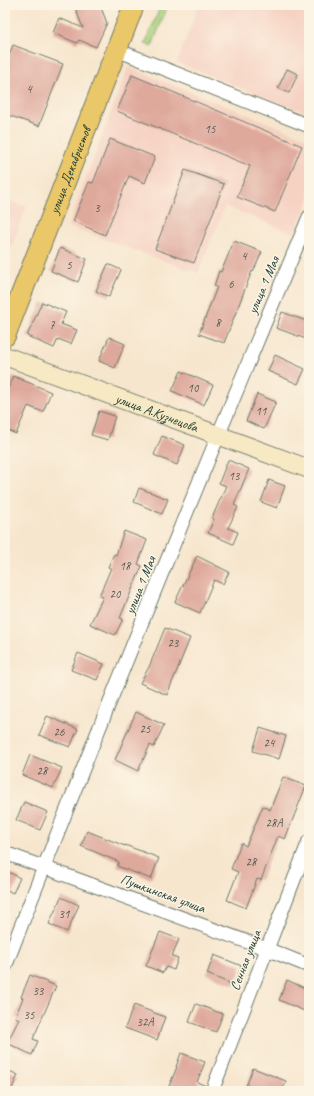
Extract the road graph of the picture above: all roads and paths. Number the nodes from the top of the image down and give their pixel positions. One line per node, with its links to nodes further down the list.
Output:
1 (134, 5): 2 (main road, улица Декабристов)
2 (117, 50): 3 (street); 5 (main road, улица Декабристов)
3 (309, 126)
4 (309, 217): 7 (street, улица 1 Мая)
5 (5, 336)
6 (5, 356): 7 (main road, улица А.Кузнецова)
7 (218, 434): 8 (main road, улица А.Кузнецова); 11 (street, улица 1 Мая)
8 (309, 469)
9 (309, 840): 12 (street, Сенная улица)
10 (5, 853): 11 (street, Пушкинская улица)
11 (44, 866): 12 (street, Пушкинская улица); 14 (street, улица 1 Мая)
12 (267, 948): 13 (street, Пушкинская улица); 15 (street, Сенная улица)
13 (309, 966)
14 (5, 967)
15 (212, 1091)

